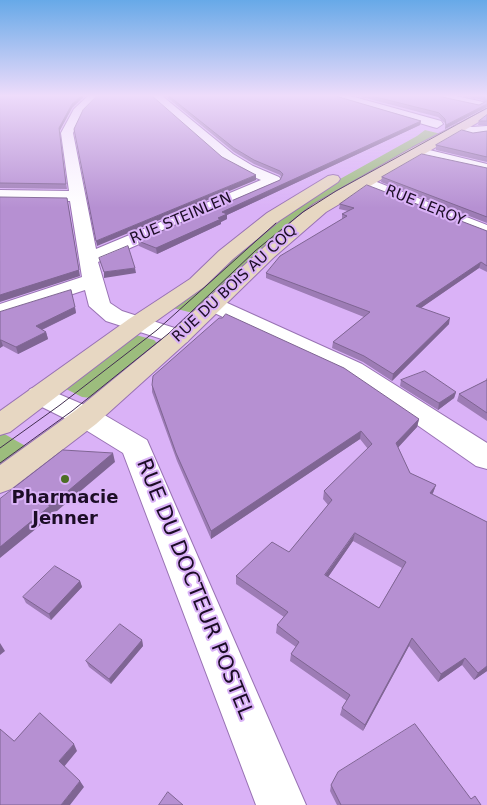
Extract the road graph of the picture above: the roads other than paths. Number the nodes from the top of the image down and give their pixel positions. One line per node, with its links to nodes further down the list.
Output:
1 (67, 133): 10 (street)
2 (199, 133): 12 (street, RUE STEINLEN)
3 (418, 133): 6 (main road)
4 (449, 133): 5 (main road, RUE DU BOIS AU COQ)
5 (417, 150): 7 (street); 8 (main road, RUE DU BOIS AU COQ)
6 (386, 151)
7 (487, 168)
8 (357, 176): 11 (street, RUE LEROY); 14 (main road, RUE DU BOIS AU COQ); 16 (main road, RUE DU BOIS AU COQ)
9 (0, 195): 10 (street)
10 (76, 196): 12 (street)
11 (487, 231)
12 (88, 259): 13 (street)
13 (94, 280): 15 (street); 16 (street)
14 (214, 304): 17 (main road, RUE DU BOIS AU COQ); 21 (street)
15 (0, 311)
16 (137, 324): 17 (street); 18 (main road, RUE DU BOIS AU COQ)
17 (179, 338): 19 (main road, RUE DU BOIS AU COQ)
18 (40, 396): 19 (street, RUE DU DOCTEUR POSTEL); 20 (main road, RUE DU BOIS AU COQ)
19 (86, 417): 22 (main road, RUE DU BOIS AU COQ); 23 (street, RUE DU DOCTEUR POSTEL)
20 (0, 425)
21 (487, 458)
22 (0, 481)
23 (281, 805)

